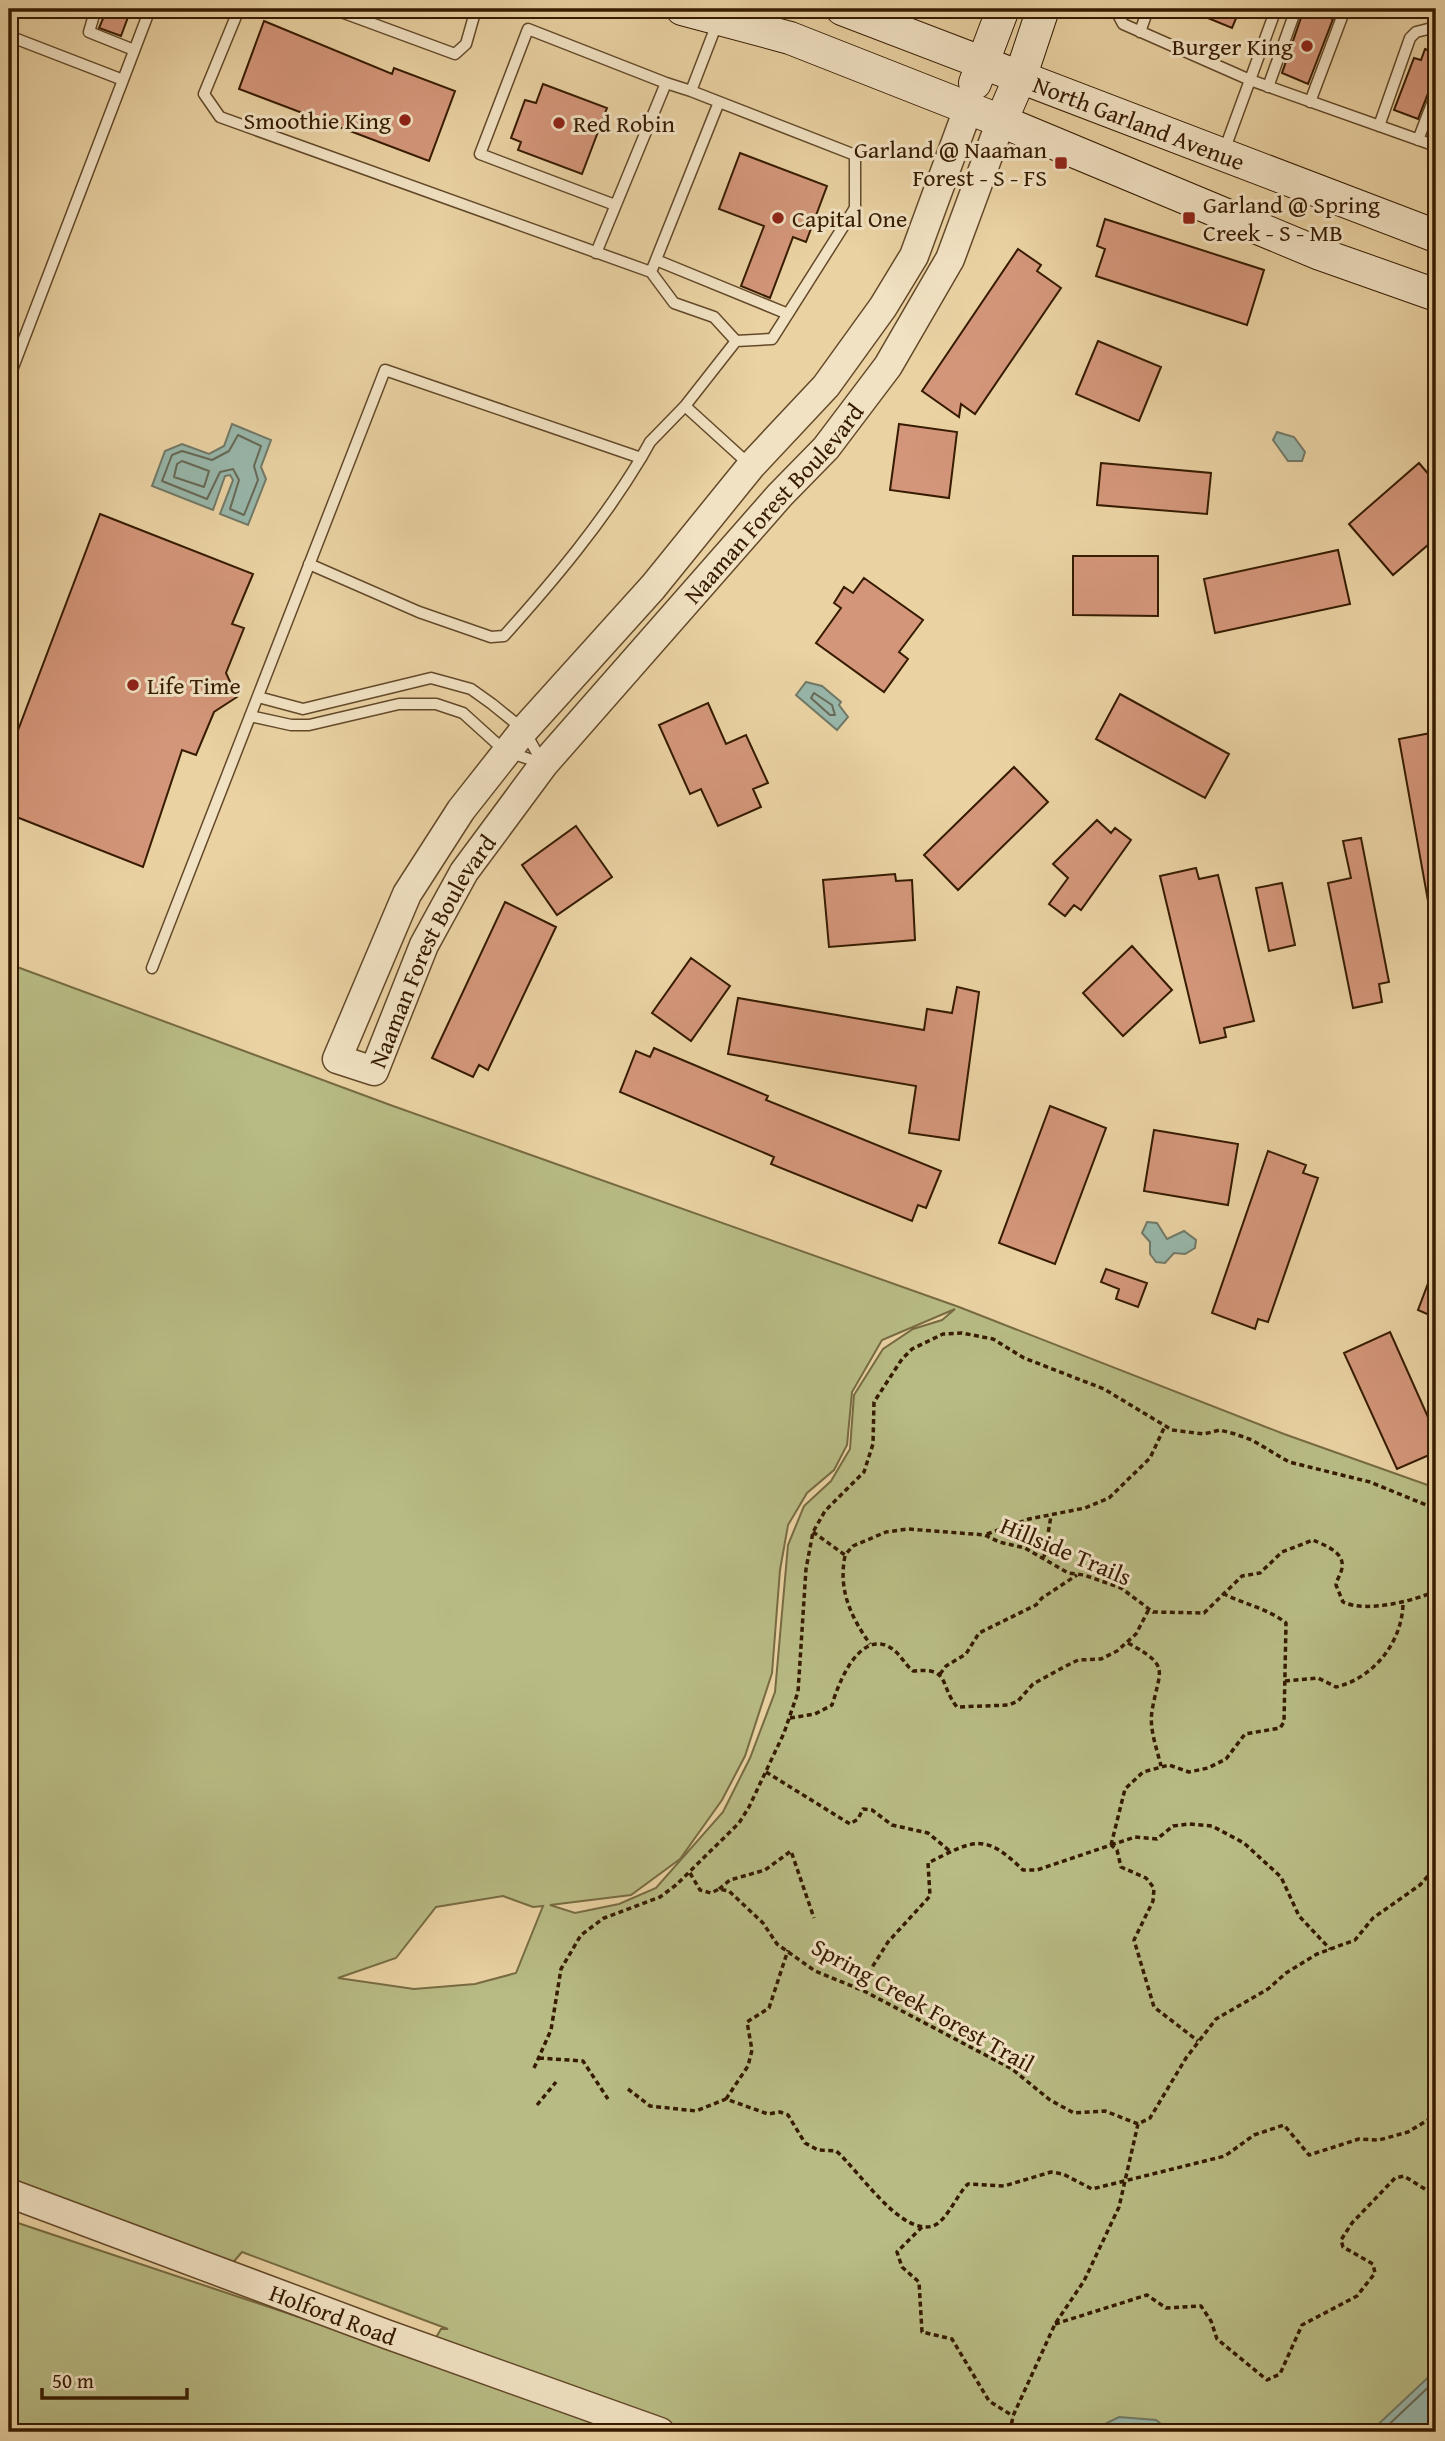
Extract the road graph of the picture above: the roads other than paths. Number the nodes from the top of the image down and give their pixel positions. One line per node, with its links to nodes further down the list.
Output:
1 (77, 9): 19 (lane)
2 (150, 9): 19 (lane)
3 (239, 9): 38 (lane)
4 (333, 9): 5 (lane)
5 (476, 9)
6 (682, 9): 15 (main road, North Garland Avenue)
7 (842, 9): 20 (main road, North Garland Avenue)
8 (1003, 9): 20 (main road, Naaman Forest Boulevard)
9 (1043, 9): 21 (main road, Naaman Forest Boulevard)
10 (1115, 9): 17 (lane)
11 (1149, 9): 17 (lane)
12 (1276, 9): 23 (lane)
13 (1296, 9): 25 (lane)
14 (1345, 9): 29 (lane)
15 (718, 21): 26 (lane); 30 (main road, North Garland Avenue)
16 (1436, 27): 32 (lane)
17 (1140, 32): 23 (lane)
18 (9, 36): 22 (lane)
19 (134, 50): 22 (lane)
20 (980, 64): 21 (main road, North Garland Avenue); 30 (main road, Naaman Forest Boulevard)
21 (1021, 75): 31 (main road, Naaman Forest Boulevard); 35 (main road, North Garland Avenue)
22 (123, 79): 44 (lane)
23 (1250, 80): 25 (lane); 35 (lane)
24 (666, 83): 26 (lane); 36 (lane); 36 (lane)
25 (1268, 87): 29 (lane)
26 (691, 91): 28 (lane)
27 (1436, 93): 33 (lane)
28 (719, 102): 39 (lane); 42 (lane)
29 (1310, 102): 32 (lane)
30 (968, 109): 31 (main road, North Garland Avenue); 47 (street, Naaman Forest Boulevard)
31 (1001, 121): 41 (main road, North Garland Avenue); 48 (street, Naaman Forest Boulevard)
32 (1379, 126): 33 (lane)
33 (1419, 140): 34 (lane)
34 (1436, 146)
35 (1223, 153): 37 (main road, North Garland Avenue)
36 (615, 205): 38 (lane)
37 (1436, 236)
38 (596, 253): 40 (lane)
39 (656, 260): 40 (lane); 42 (lane)
40 (651, 272): 43 (lane)
41 (1436, 295)
42 (788, 314): 43 (lane)
43 (736, 341): 45 (lane)
44 (9, 378)
45 (685, 406): 46 (lane); 47 (lane)
46 (641, 458): 49 (lane); 49 (lane)
47 (751, 466): 48 (street); 52 (street, Naaman Forest Boulevard)
48 (780, 495): 54 (street, Naaman Forest Boulevard)
49 (309, 564): 50 (lane)
50 (258, 697): 51 (lane); 52 (lane)
51 (250, 716): 53 (lane); 55 (lane)
52 (524, 730): 53 (street, Naaman Forest Boulevard); 54 (lane)
53 (505, 751): 54 (lane); 54 (street, Naaman Forest Boulevard)
54 (544, 764)
55 (152, 968)
56 (9, 2193): 57 (street, Holford Road)
57 (660, 2432)

